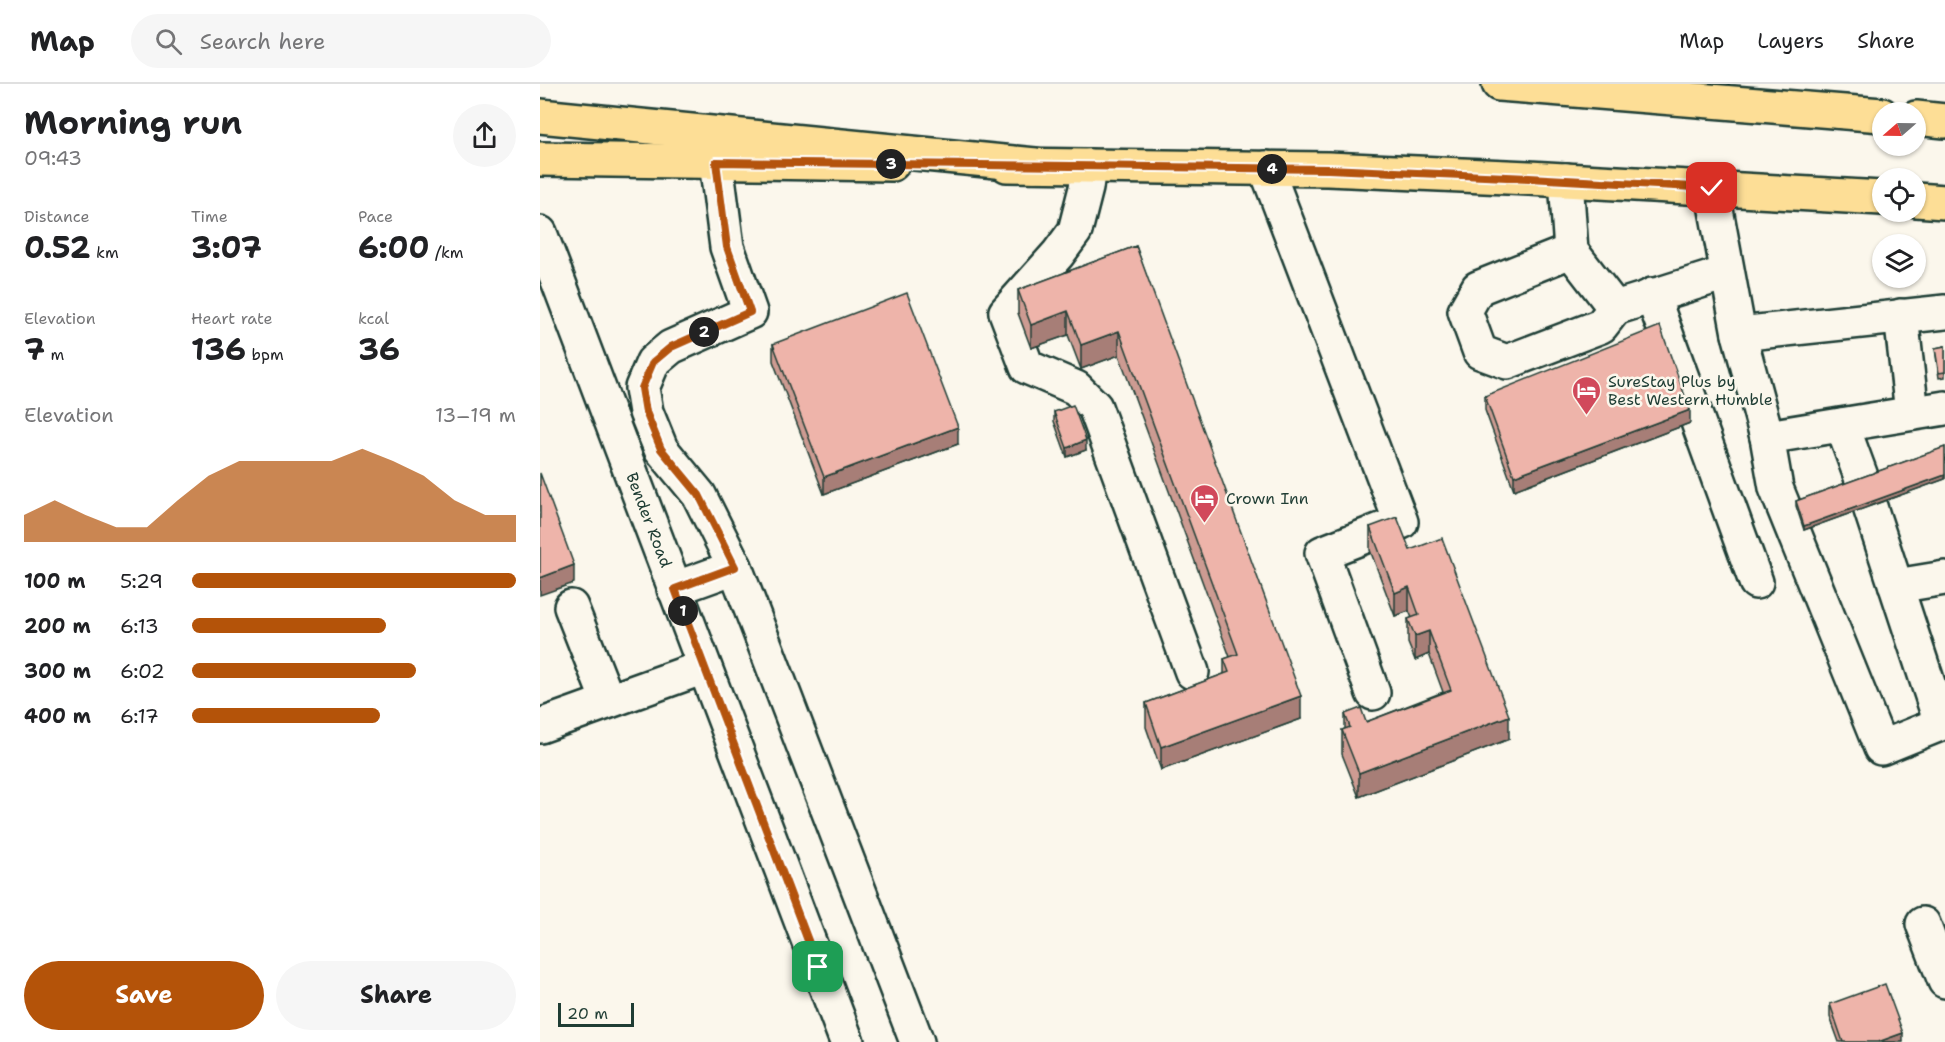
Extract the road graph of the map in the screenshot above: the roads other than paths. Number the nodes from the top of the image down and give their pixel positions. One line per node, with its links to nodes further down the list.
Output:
1 (1499, 84): 2 (main road)
2 (1872, 114)
3 (540, 116): 8 (main road)
4 (1926, 119): 5 (main road)
5 (1945, 120)
6 (540, 159): 7 (main road)
7 (716, 162): 8 (main road); 32 (street)
8 (1035, 165): 9 (main road)
9 (1089, 166): 10 (main road); 25 (street)
10 (1266, 168): 11 (main road); 40 (street)
11 (1566, 180): 12 (main road); 17 (street)
12 (1712, 188): 13 (main road); 18 (street)
13 (1872, 197)
14 (1926, 201): 15 (main road)
15 (1945, 202)
16 (540, 233): 36 (street, Bender Road)
17 (1571, 251): 20 (street); 20 (street)
18 (1726, 273): 19 (street); 23 (street)
19 (1652, 295): 20 (street); 31 (street)
20 (1615, 308)
21 (1945, 312): 22 (street)
22 (1901, 316): 23 (street); 27 (street)
23 (1739, 334): 29 (street)
24 (1045, 343): 25 (street)
25 (1057, 380): 39 (street)
26 (1945, 408): 27 (street)
27 (1912, 413): 28 (street)
28 (1842, 425): 29 (street); 35 (street)
29 (1767, 437): 30 (street)
30 (1776, 488): 31 (street); 42 (street)
31 (1729, 508): 34 (street)
32 (735, 567): 36 (street); 47 (street)
33 (1945, 578): 35 (street)
34 (1756, 582)
35 (1896, 586): 42 (street)
36 (675, 589): 38 (street, Bender Road)
37 (571, 607): 41 (street)
38 (704, 667): 41 (street); 46 (street, Bender Road)
39 (1192, 672)
40 (1373, 693)
41 (608, 701): 43 (street)
42 (1943, 722)
43 (540, 726)
44 (1923, 924): 45 (street)
45 (1945, 981)
46 (847, 1042)
47 (917, 1042)

